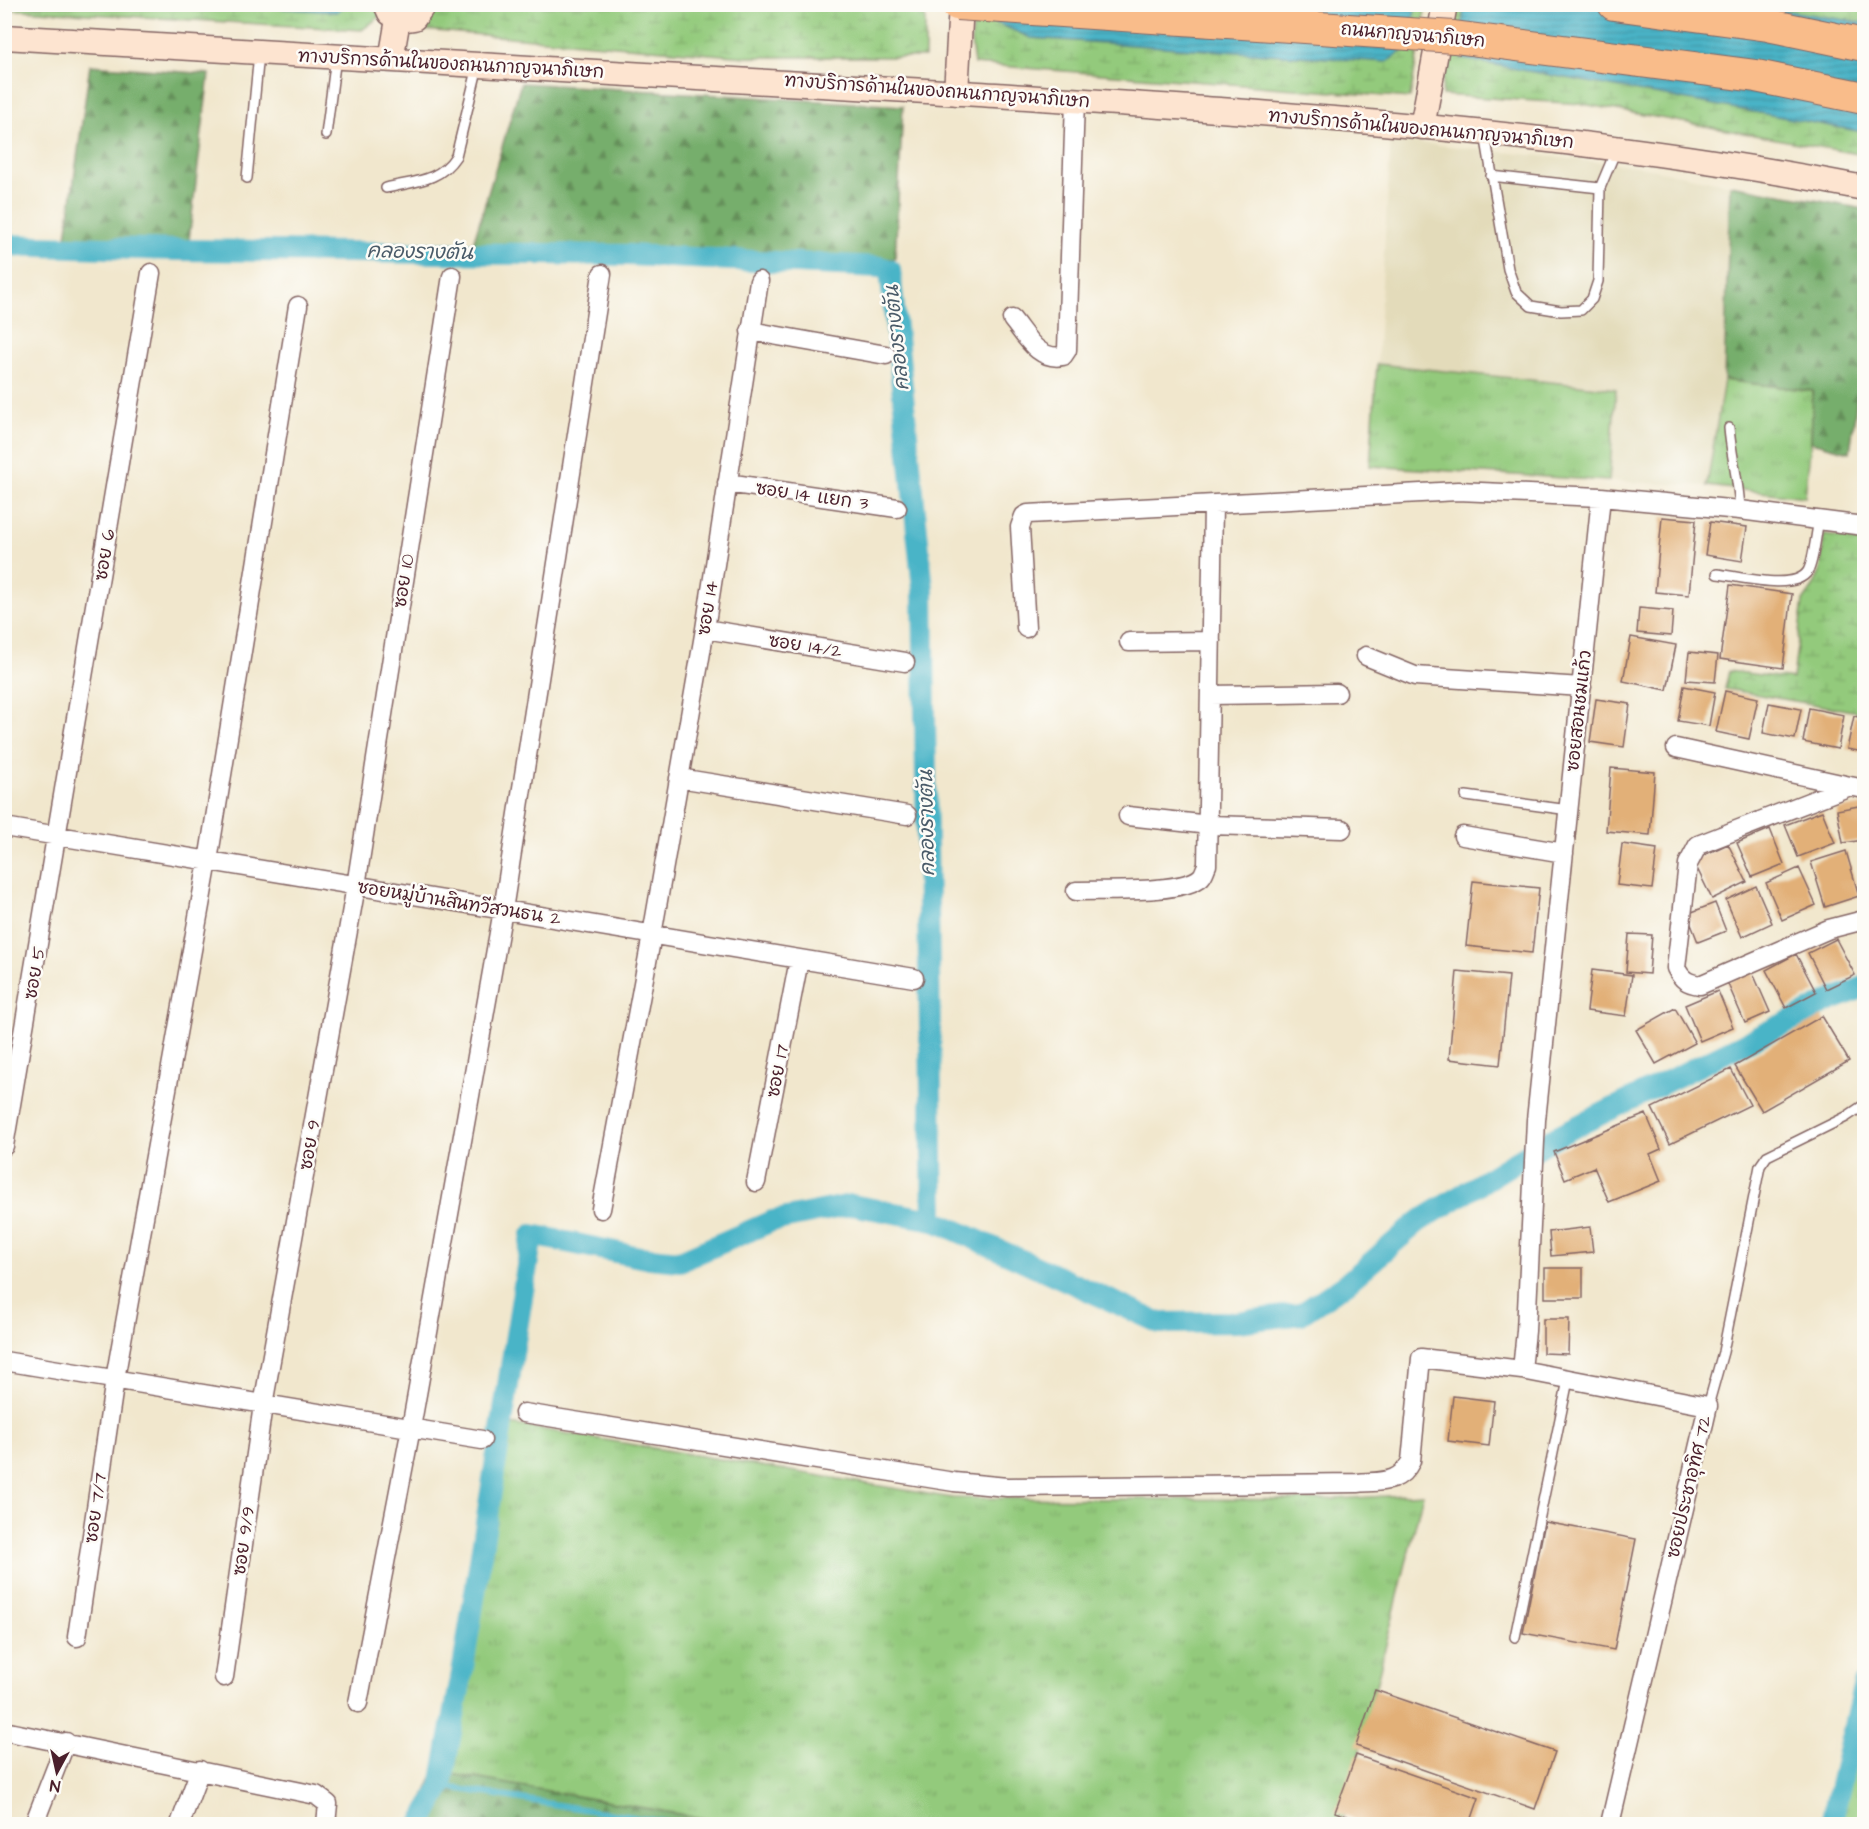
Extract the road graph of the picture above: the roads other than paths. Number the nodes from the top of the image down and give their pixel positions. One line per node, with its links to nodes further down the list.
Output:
1 (423, 4): 5 (main road)
2 (959, 4): 12 (main road); 13 (highway, ถนนกาญจนาภิเษก, bridge)
3 (1445, 4): 15 (main road)
4 (1614, 4): 7 (highway)
5 (392, 11): 10 (main road)
6 (4, 37): 8 (main road, ทางบริการด้านในของถนนกาญจนาภิเษก)
7 (1864, 45)
8 (260, 53): 9 (main road, ทางบริการด้านในของถนนกาญจนาภิเษก); 20 (lane)
9 (336, 57): 10 (main road, ทางบริการด้านในของถนนกาญจนาภิเษก); 17 (lane)
10 (391, 60): 11 (main road, ทางบริการด้านในของถนนกาญจนาภิเษก)
11 (478, 66): 12 (main road, ทางบริการด้านในของถนนกาญจนาภิเษก); 21 (lane)
12 (956, 93): 14 (main road, ทางบริการด้านในของถนนกาญจนาภิเษก)
13 (1864, 98)
14 (1075, 100): 15 (main road, ทางบริการด้านในของถนนกาญจนาภิเษก); 29 (street)
15 (1422, 127): 16 (main road, ทางบริการด้านในของถนนกาญจนาภิเษก)
16 (1485, 133): 18 (main road, ทางบริการด้านในของถนนกาญจนาภิเษก); 19 (lane)
17 (326, 135)
18 (1617, 148): 22 (lane); 23 (main road, ทางบริการด้านในของถนนกาญจนาภิเษก)
19 (1491, 176): 22 (lane); 22 (lane)
20 (247, 178)
21 (386, 188)
22 (1600, 188)
23 (1864, 188)
24 (152, 273): 60 (street, ซอย 6)
25 (602, 274): 66 (street)
26 (452, 276): 64 (street, ซอย 10)
27 (759, 281): 30 (street, ซอย 14)
28 (298, 306): 63 (street)
29 (1012, 319)
30 (750, 331): 31 (street); 33 (street, ซอย 14)
31 (886, 355)
32 (1729, 428): 37 (lane)
33 (728, 483): 36 (street, ซอย 14 แยก 3); 42 (street, ซอย 14)
34 (1601, 498): 35 (street); 37 (street); 47 (street, ซอยสอนชมแก้ว)
35 (1213, 505): 41 (street); 43 (street)
36 (897, 508)
37 (1740, 510): 38 (street)
38 (1819, 520): 39 (street); 40 (lane)
39 (1864, 526)
40 (1717, 573)
41 (1026, 628)
42 (705, 629): 46 (street, ซอย 14/2); 51 (street, ซอย 14)
43 (1211, 641): 44 (street); 49 (street)
44 (1129, 642)
45 (1365, 656): 47 (street)
46 (906, 662)
47 (1582, 687): 54 (street, ซอยสอนชมแก้ว)
48 (1337, 693): 49 (street)
49 (1210, 695): 57 (street)
50 (1676, 748): 52 (street)
51 (679, 778): 55 (street); 68 (street, ซอย 14)
52 (1857, 788): 67 (street)
53 (1466, 796): 54 (lane)
54 (1569, 810): 62 (street, ซอยสอนชมแก้ว)
55 (907, 815)
56 (1128, 816): 57 (street)
57 (1209, 825): 59 (street); 65 (street)
58 (4, 827): 60 (street, ซอยหมู่บ้านสินทวีสวนธน 2)
59 (1342, 829)
60 (59, 836): 63 (street, ซอยหมู่บ้านสินทวีสวนธน 2); 72 (street, ซอย 5)
61 (1464, 836): 62 (street)
62 (1564, 853): 76 (street, ซอยสอนชมแก้ว)
63 (208, 861): 64 (street, ซอยหมู่บ้านสินทวีสวนธน 2); 77 (street, ซอย 7/7)
64 (356, 886): 66 (street, ซอยหมู่บ้านสินทวีสวนธน 2); 79 (street, ซอย 9)
65 (1076, 891)
66 (503, 910): 68 (street, ซอยหมู่บ้านสินทวีสวนธน 2); 82 (street)
67 (1864, 920)
68 (652, 935): 69 (street, ซอยหมู่บ้านสินทวีสวนธน 2); 74 (street, ซอย 14)
69 (799, 960): 70 (street, ซอยหมู่บ้านสินทวีสวนธน 2); 73 (street, ซอย 17)
70 (915, 978)
71 (1864, 1105): 80 (lane)
72 (4, 1146)
73 (756, 1182)
74 (601, 1209)
75 (4, 1361): 77 (street)
76 (1522, 1370): 78 (street, ซอยประชาอุทิศ 72); 81 (street, ซอยประชาอุทิศ 72)
77 (115, 1378): 79 (street); 84 (street, ซอย 7/7)
78 (1568, 1380): 80 (street, ซอยประชาอุทิศ 72); 85 (lane)
79 (263, 1405): 82 (street); 86 (street, ซอย 9/9)
80 (1708, 1406): 94 (street, ซอยประชาอุทิศ 72)
81 (524, 1413)
82 (411, 1428): 83 (street); 87 (street)
83 (482, 1440)
84 (77, 1637)
85 (1515, 1637)
86 (224, 1677)
87 (358, 1703)
88 (4, 1731): 89 (street)
89 (66, 1742): 90 (street); 91 (street)
90 (200, 1770): 92 (street); 93 (street)
91 (34, 1824)
92 (180, 1824)
93 (326, 1824)
94 (1610, 1824)

